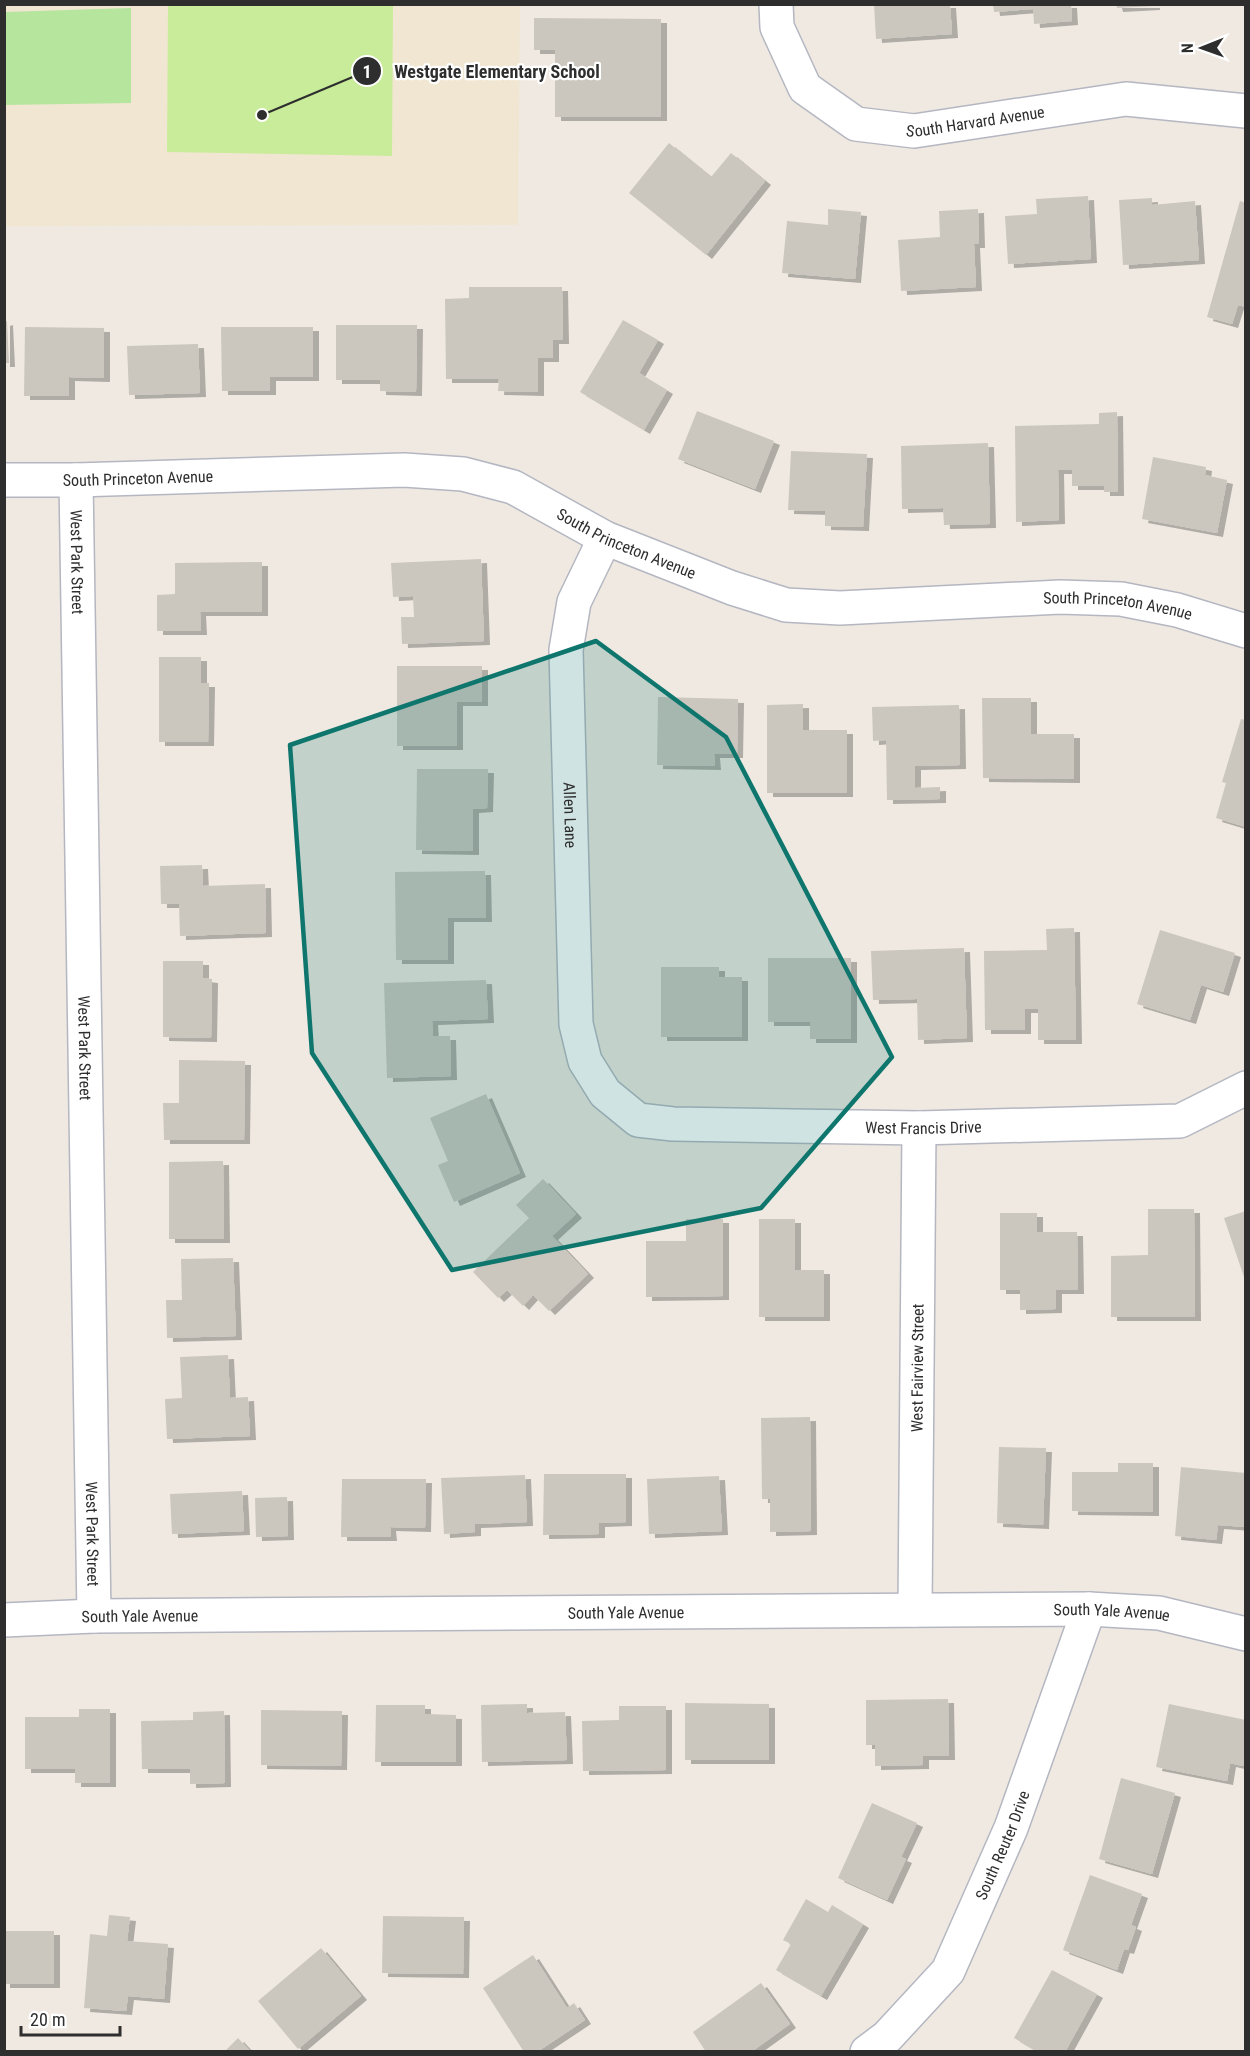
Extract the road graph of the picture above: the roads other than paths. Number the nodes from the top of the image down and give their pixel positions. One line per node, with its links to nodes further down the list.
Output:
1 (776, 4): 2 (street, South Harvard Avenue)
2 (1245, 111)
3 (4, 480): 4 (street, South Princeton Avenue)
4 (76, 480): 5 (street, South Princeton Avenue); 12 (street, West Park Street)
5 (605, 538): 6 (street, South Princeton Avenue); 8 (street, Allen Lane)
6 (1245, 631)
7 (1245, 1088): 9 (street, West Francis Drive)
8 (605, 1093): 9 (street, West Francis Drive)
9 (919, 1128): 11 (street, West Fairview Street)
10 (1089, 1609): 11 (street, South Yale Avenue); 14 (street, South Yale Avenue); 15 (street, South Reuter Drive)
11 (915, 1610): 12 (street, South Yale Avenue)
12 (94, 1616): 13 (street, South Yale Avenue)
13 (4, 1620)
14 (1245, 1634)
15 (867, 2052)

